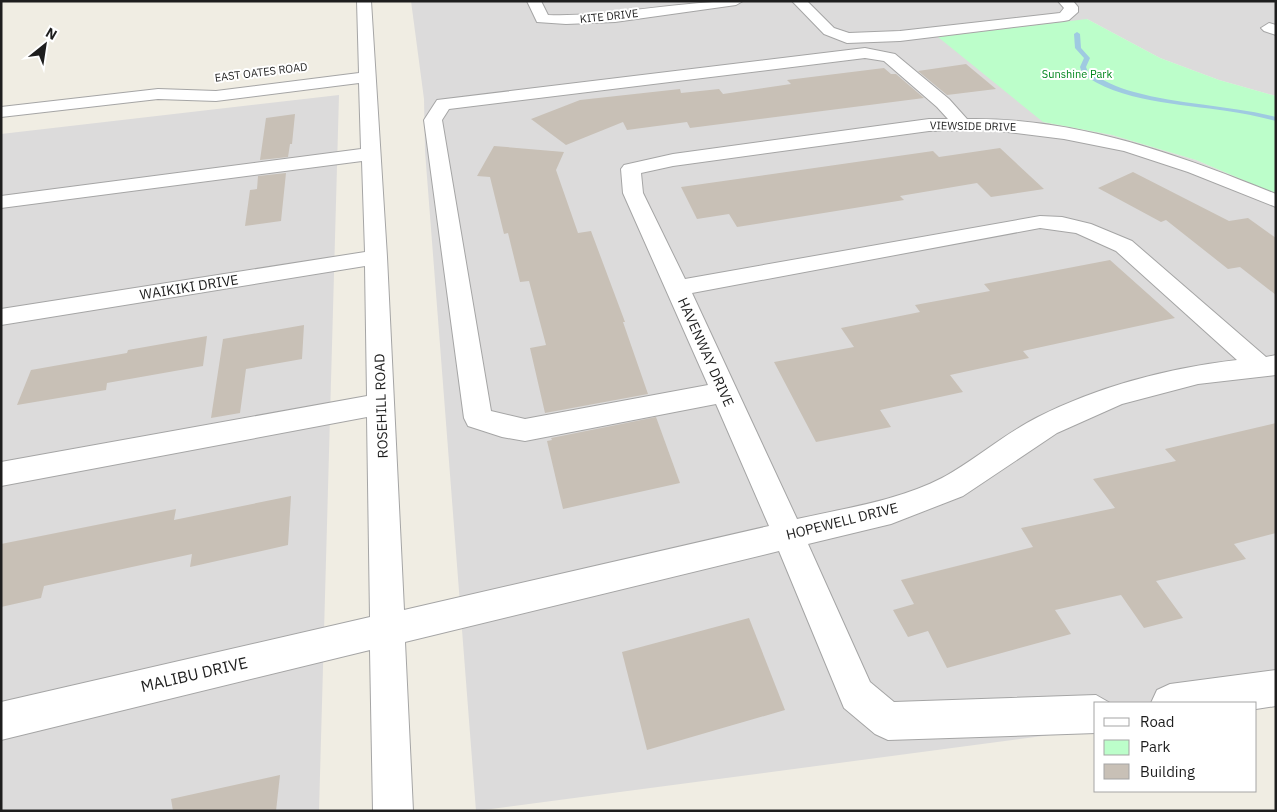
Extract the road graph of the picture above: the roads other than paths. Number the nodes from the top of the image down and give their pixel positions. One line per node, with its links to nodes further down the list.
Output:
1 (364, 1): 6 (street, ROSEHILL ROAD)
2 (534, 1): 3 (street, KITE DRIVE)
3 (736, 1)
4 (799, 1): 5 (street)
5 (1065, 1)
6 (360, 66): 8 (street, EAST OATES ROAD); 11 (street, ROSEHILL ROAD)
7 (203, 80): 8 (street, EAST OATES ROAD)
8 (158, 94): 9 (street, EAST OATES ROAD)
9 (1, 112)
10 (962, 124): 12 (street, VIEWSIDE DRIVE); 13 (street, VIEWSIDE DRIVE); 19 (street)
11 (371, 154): 14 (street); 15 (street, ROSEHILL ROAD)
12 (631, 169): 16 (street, HAVENWAY DRIVE)
13 (1276, 201)
14 (1, 202)
15 (376, 257): 17 (street, WAIKIKI DRIVE); 20 (street, ROSEHILL ROAD)
16 (678, 288): 18 (street); 19 (street, HAVENWAY DRIVE)
17 (1, 317)
18 (1268, 365): 22 (street, HOPEWELL DRIVE)
19 (724, 392): 22 (street, HAVENWAY DRIVE)
20 (381, 404): 21 (street); 23 (street, ROSEHILL ROAD)
21 (1, 474)
22 (788, 534): 23 (street, HOPEWELL DRIVE); 26 (street, HAVENWAY DRIVE)
23 (388, 628): 27 (street, MALIBU DRIVE); 28 (street, ROSEHILL ROAD)
24 (1276, 688): 25 (street)
25 (1177, 702)
26 (1094, 714)
27 (1, 720)
28 (393, 811)

